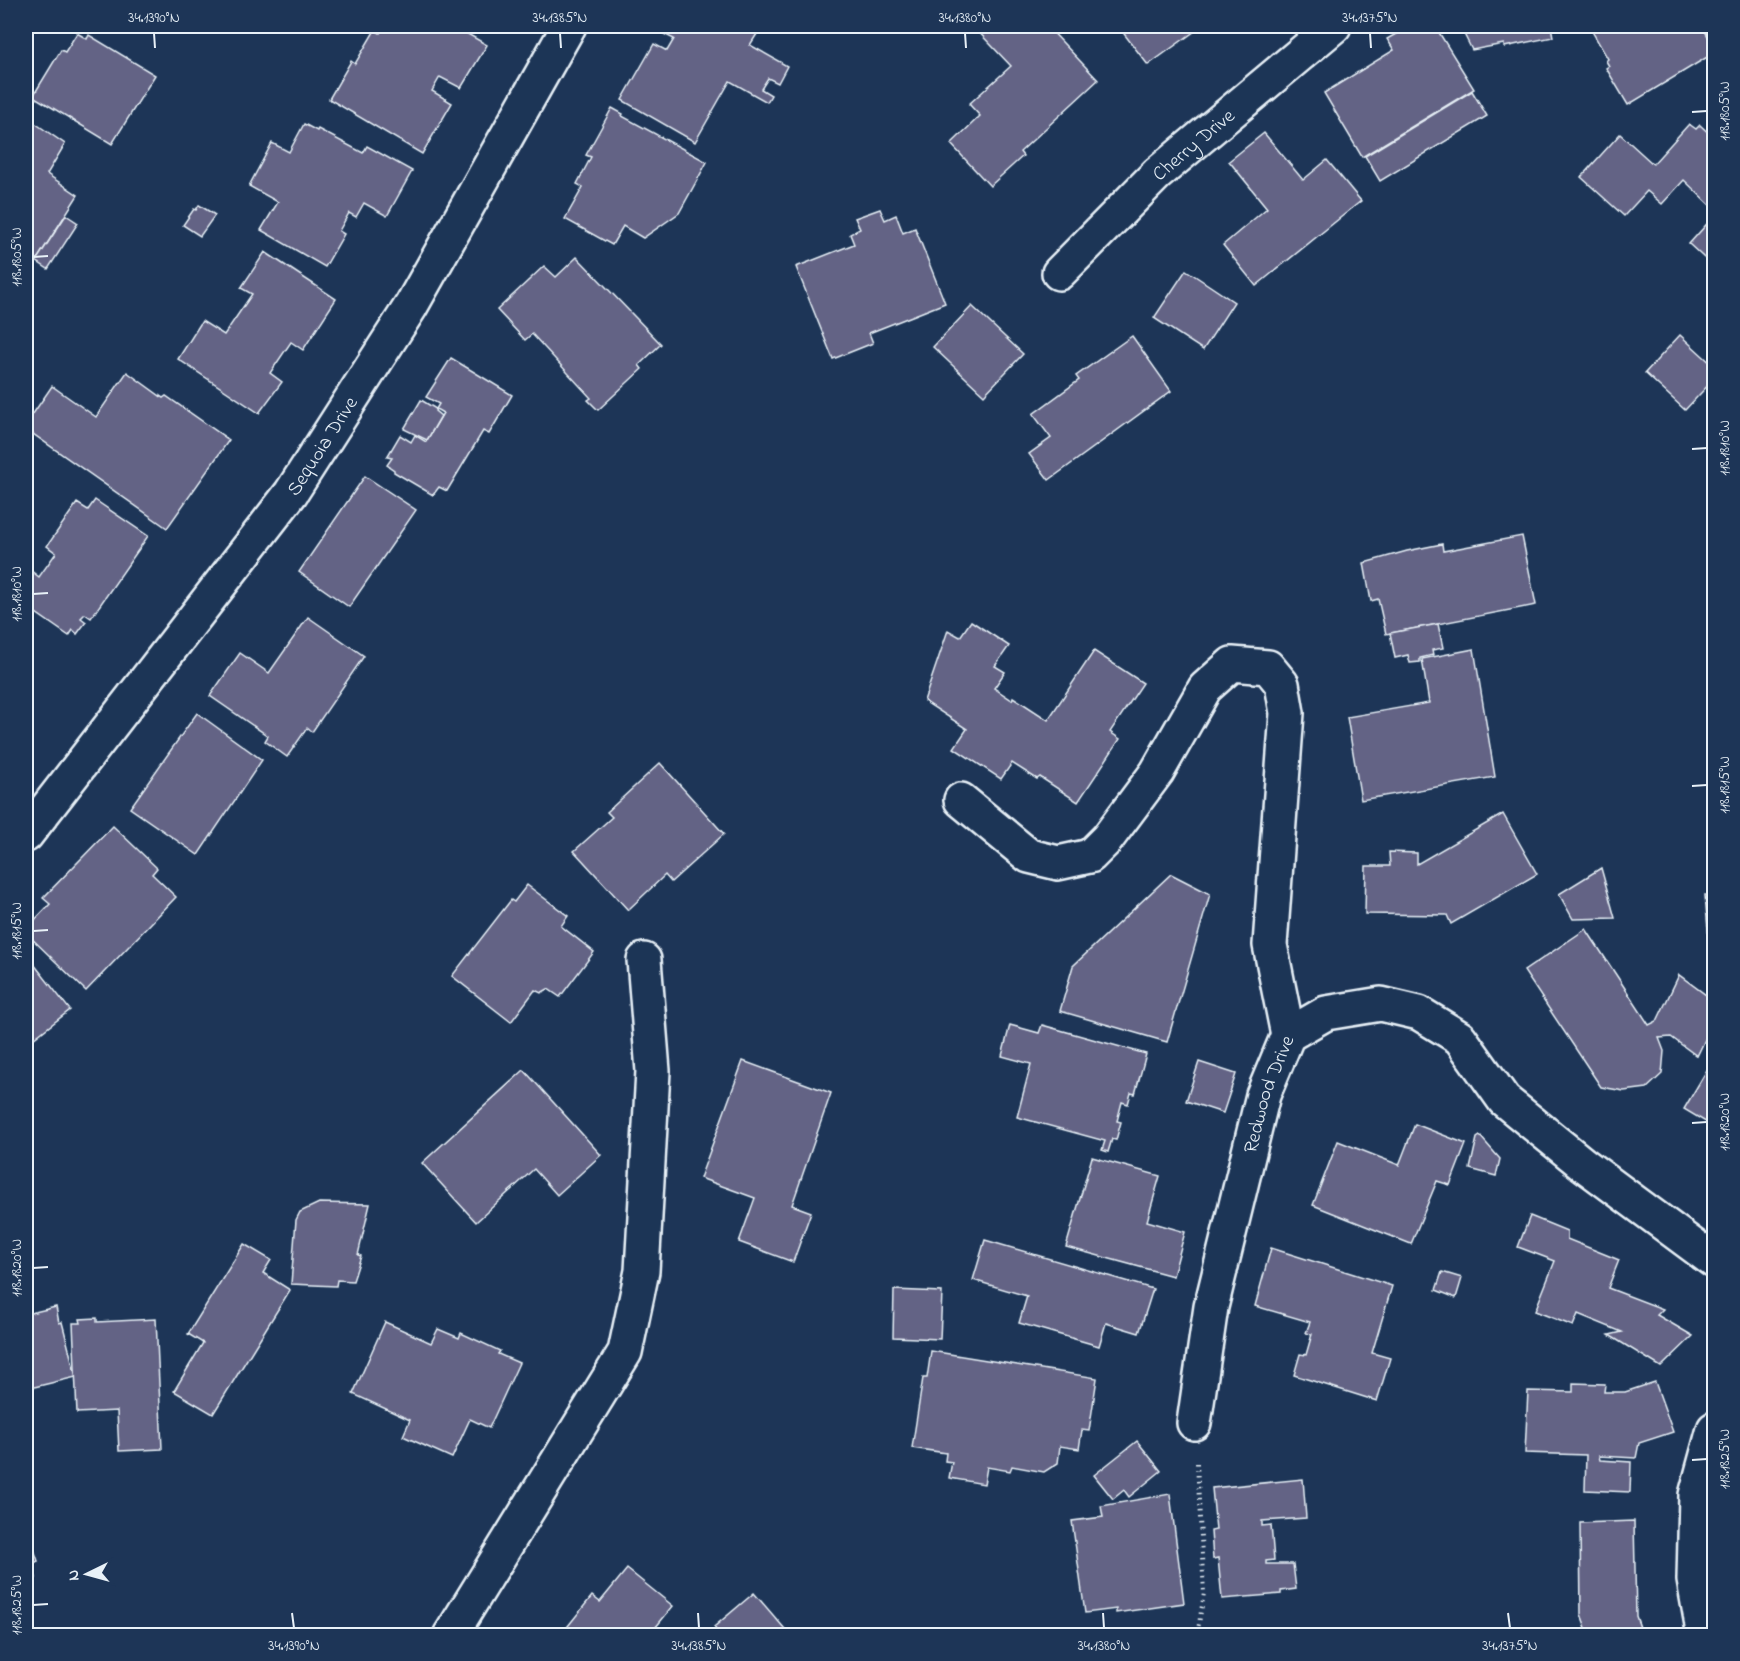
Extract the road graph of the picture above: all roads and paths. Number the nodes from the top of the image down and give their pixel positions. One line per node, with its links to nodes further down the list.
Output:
1 (569, 26): 5 (street, Sequoia Drive)
2 (1334, 26): 3 (street, Cherry Drive)
3 (1059, 273)
4 (961, 800): 7 (street)
5 (26, 835)
6 (644, 960): 11 (street)
7 (1288, 1035): 8 (street, Redwood Drive); 9 (street, Redwood Drive)
8 (1714, 1260)
9 (1194, 1423): 12 (path)
10 (1714, 1429): 13 (street)
11 (450, 1635)
12 (1197, 1635)
13 (1704, 1635)

